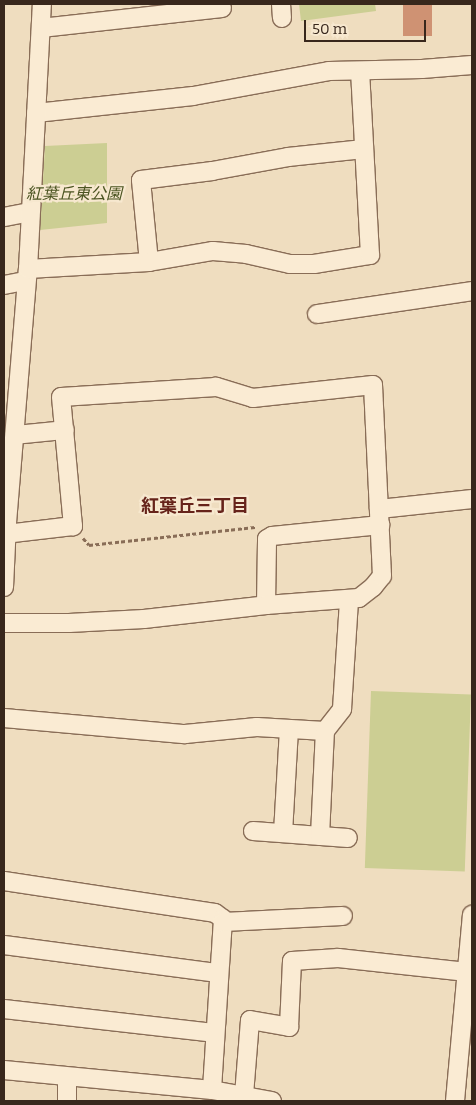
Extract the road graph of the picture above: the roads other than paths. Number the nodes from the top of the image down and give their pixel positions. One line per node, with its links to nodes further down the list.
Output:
1 (42, 4): 3 (street)
2 (222, 8): 3 (street)
3 (41, 28): 6 (street)
4 (472, 65): 5 (street)
5 (360, 72): 6 (street); 7 (street)
6 (36, 113): 8 (street)
7 (364, 150): 10 (street); 10 (street)
8 (30, 212): 9 (street); 11 (street)
9 (4, 216)
10 (149, 262): 11 (street)
11 (26, 275): 12 (street); 16 (street)
12 (4, 285)
13 (472, 290): 14 (street)
14 (317, 314)
15 (64, 430): 16 (street); 18 (street); 19 (street)
16 (15, 435): 19 (street)
17 (472, 499): 18 (street)
18 (380, 517): 21 (street); 22 (street)
19 (5, 526): 20 (street)
20 (4, 587)
21 (349, 600): 22 (street); 26 (street)
22 (266, 605): 23 (street)
23 (4, 623)
24 (4, 718): 25 (street)
25 (289, 729): 26 (street); 28 (street)
26 (325, 731): 29 (street)
27 (253, 831): 28 (street)
28 (283, 834): 29 (street)
29 (320, 836): 30 (street)
30 (348, 838)
31 (4, 881): 34 (street)
32 (472, 915): 36 (street)
33 (343, 916): 34 (street)
34 (223, 922): 37 (street)
35 (4, 945): 37 (street)
36 (467, 972): 40 (street); 45 (street)
37 (218, 973): 39 (street)
38 (4, 1009): 39 (street)
39 (214, 1033): 43 (street)
40 (467, 1033): 48 (street)
41 (4, 1070): 42 (street)
42 (67, 1077): 44 (street); 46 (street)
43 (212, 1090): 44 (street); 45 (street)
44 (170, 1094)
45 (244, 1095): 47 (street)
46 (67, 1101)
47 (272, 1101)
48 (455, 1101)

